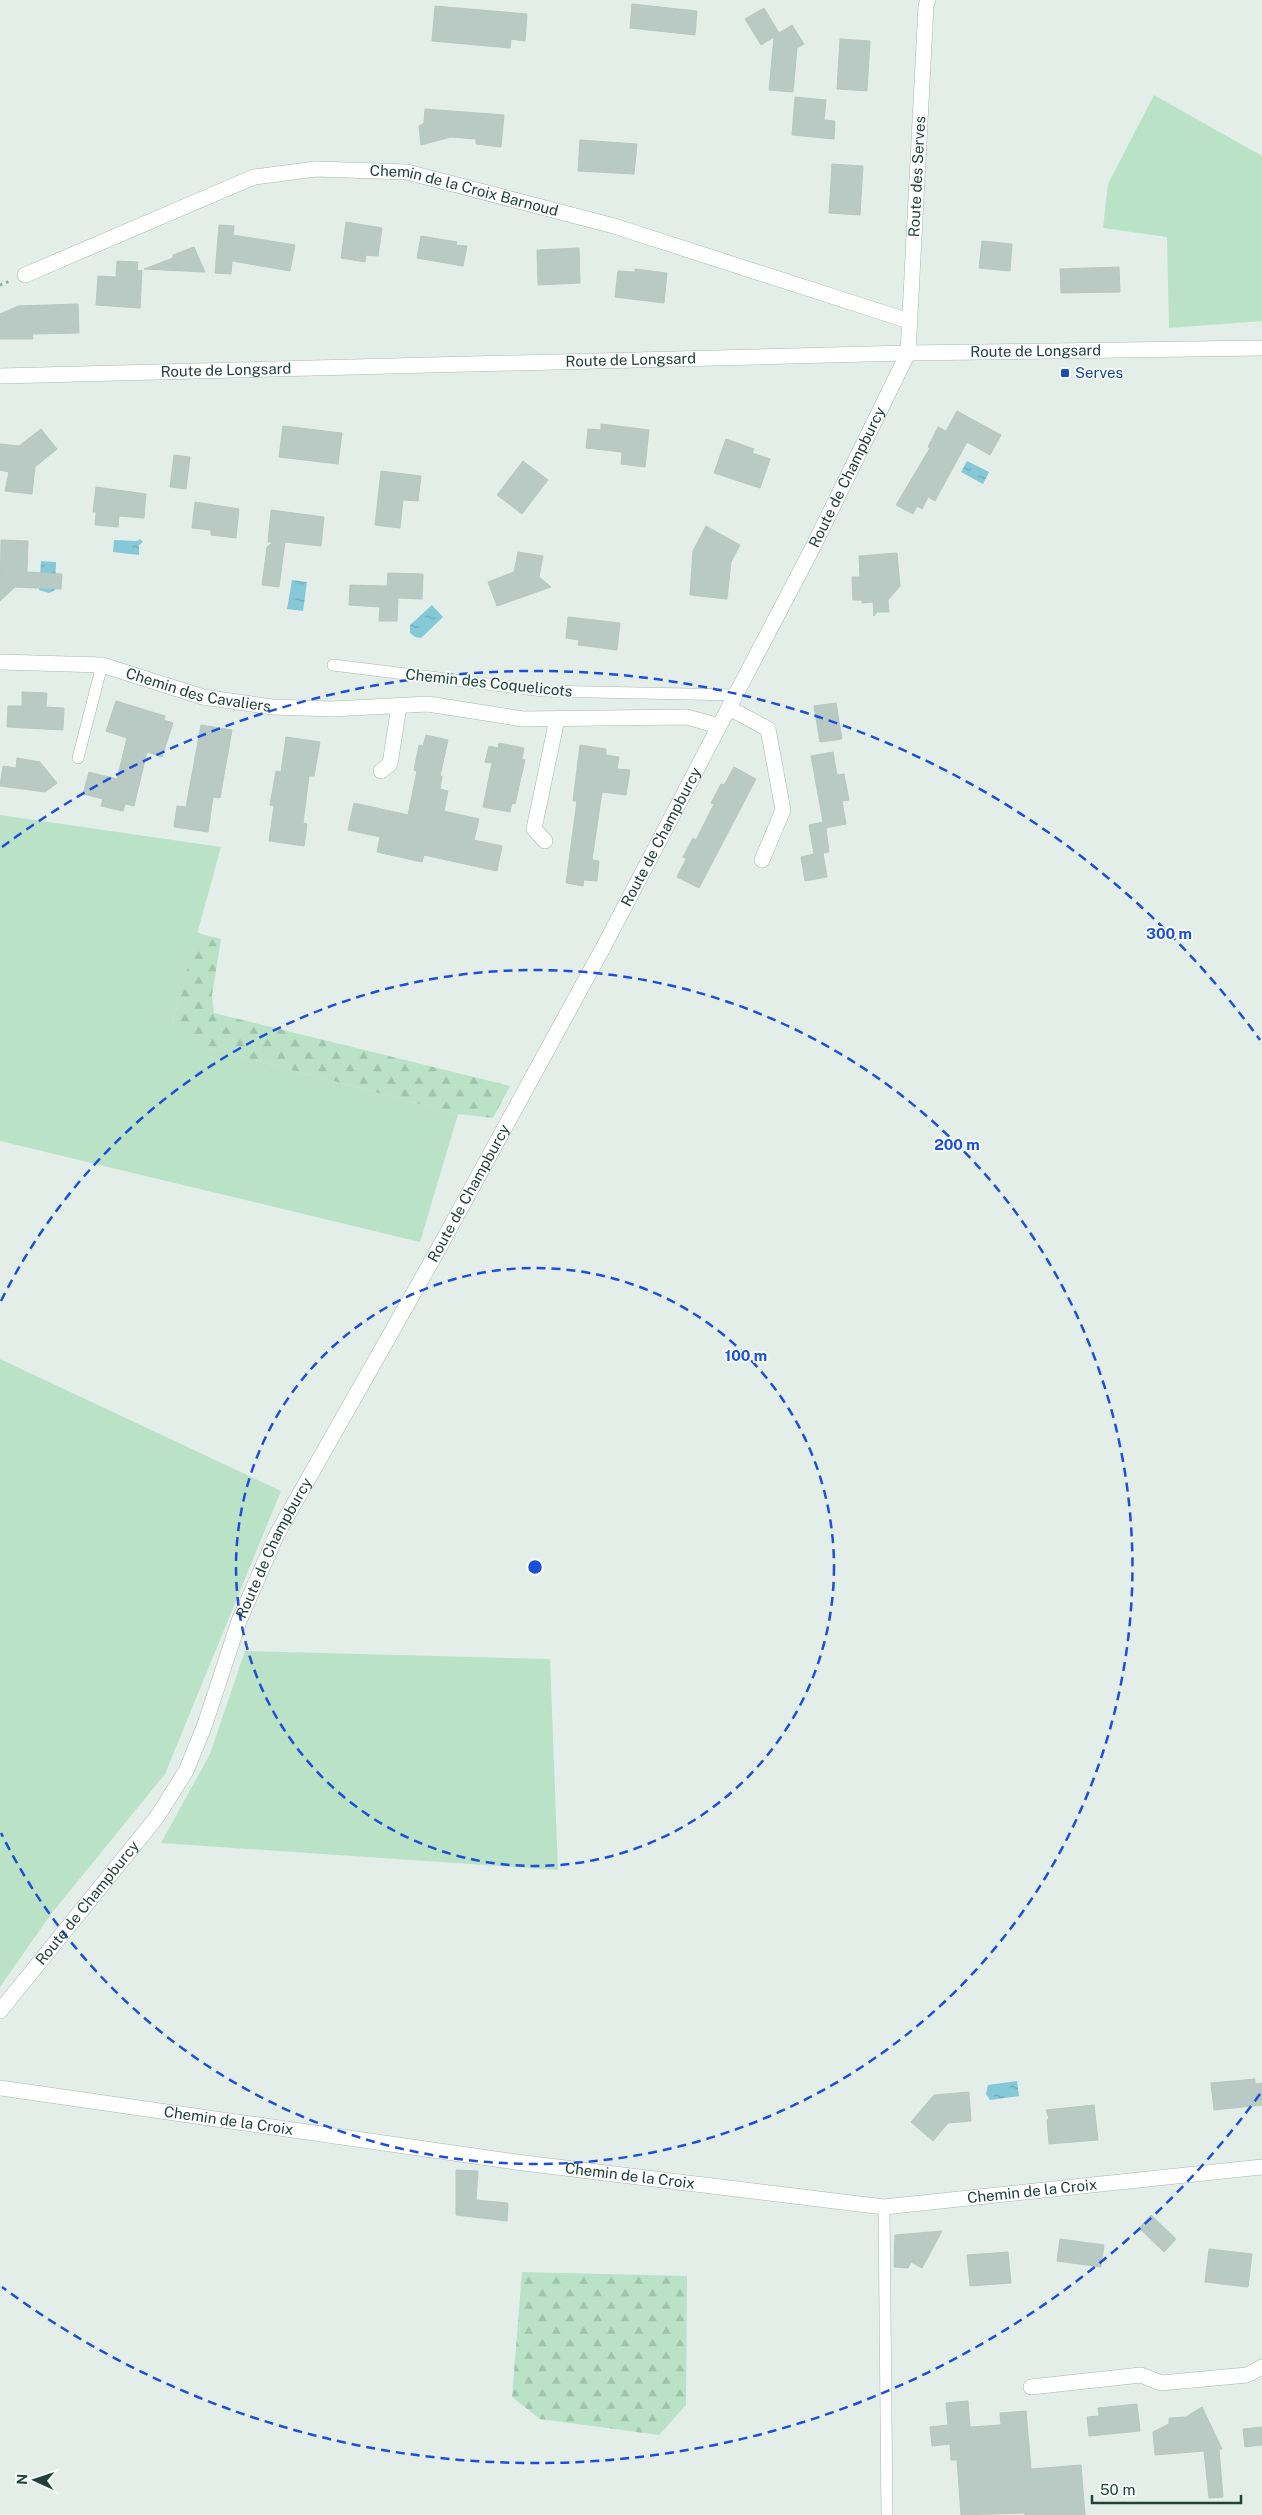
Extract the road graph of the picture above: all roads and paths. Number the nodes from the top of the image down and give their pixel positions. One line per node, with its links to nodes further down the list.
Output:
1 (928, 0): 3 (street, Route des Serves)
2 (25, 275): 3 (street, Chemin de la Croix Barnoud)
3 (908, 321): 5 (street, Route des Serves)
4 (1262, 348): 5 (street, Route de Longsard)
5 (908, 354): 6 (street, Route de Longsard); 10 (street, Route de Champburcy)
6 (0, 376)
7 (0, 662): 8 (street, Chemin des Cavaliers)
8 (102, 665): 11 (street, Chemin des Cavaliers); 15 (lane)
9 (333, 665): 10 (lane, Chemin des Coquelicots)
10 (736, 695): 12 (street, Route de Champburcy)
11 (399, 706): 13 (street, Chemin des Cavaliers); 16 (street)
12 (729, 708): 14 (street, Route de Champburcy); 18 (street)
13 (556, 719): 14 (street, Chemin des Cavaliers); 17 (street)
14 (719, 726): 19 (street, Route de Champburcy)
15 (78, 758)
16 (381, 771)
17 (545, 841)
18 (762, 860)
19 (0, 2011)
20 (0, 2088): 22 (street, Chemin de la Croix)
21 (1262, 2167): 22 (street, Chemin de la Croix)
22 (884, 2207): 25 (lane)
23 (1262, 2367): 24 (street)
24 (1031, 2387)
25 (887, 2515)

